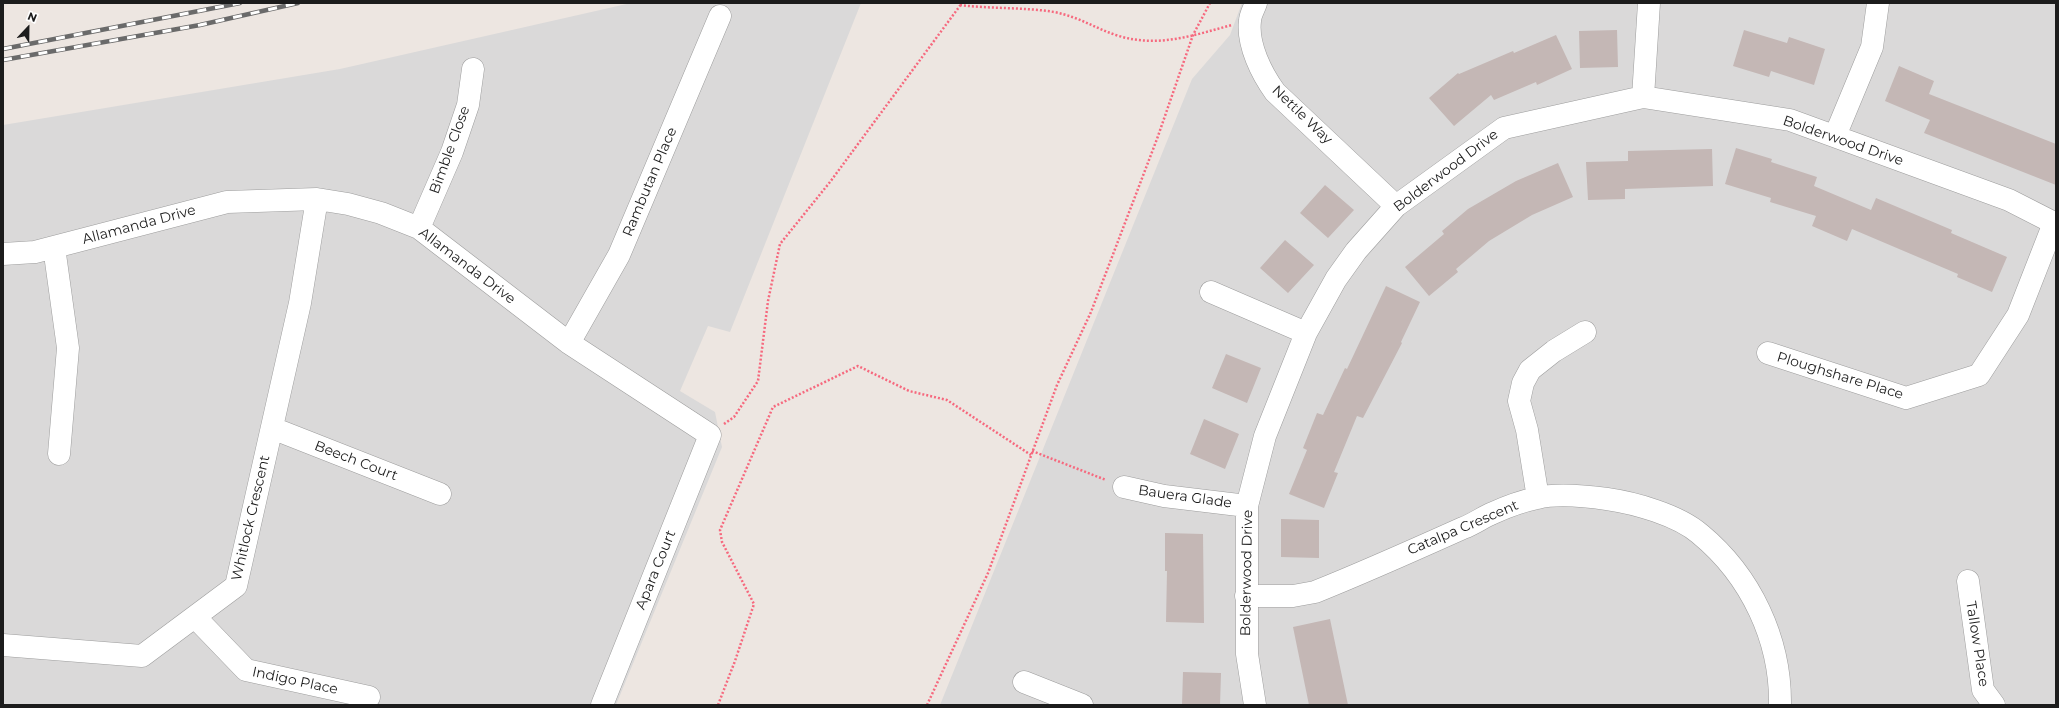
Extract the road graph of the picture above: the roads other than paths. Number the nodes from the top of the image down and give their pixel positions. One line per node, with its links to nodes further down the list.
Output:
1 (1648, 3): 6 (street)
2 (1878, 3): 7 (street)
3 (1253, 11): 9 (street, Nettle Way)
4 (720, 16): 17 (street, Rambutan Place)
5 (472, 69): 11 (street, Bimble Close)
6 (1643, 97): 7 (street, Bolderwood Drive); 9 (street, Bolderwood Drive)
7 (1835, 136): 10 (street, Bolderwood Drive)
8 (317, 199): 11 (street, Allamanda Drive); 12 (street, Allamanda Drive); 19 (street, Whitlock Crescent)
9 (1396, 206): 16 (street, Bolderwood Drive)
10 (2055, 223): 18 (street, Ploughshare Place)
11 (419, 228): 17 (street, Allamanda Drive)
12 (54, 247): 13 (street, Allamanda Drive); 21 (street)
13 (3, 254)
14 (1211, 292): 16 (street)
15 (1585, 332): 24 (street)
16 (1306, 333): 25 (street, Bolderwood Drive)
17 (569, 343): 20 (street, Allamanda Drive)
18 (1768, 353)
19 (272, 428): 23 (street, Beech Court); 28 (street, Whitlock Crescent)
20 (710, 435): 32 (street, Apara Court)
21 (59, 454)
22 (1124, 487): 25 (street, Bauera Glade)
23 (440, 494)
24 (1538, 498): 27 (street, Catalpa Crescent); 35 (street, Catalpa Crescent)
25 (1247, 506): 27 (street, Bolderwood Drive)
26 (1968, 581): 36 (street, Tallow Place)
27 (1246, 596): 34 (street, Bolderwood Drive)
28 (195, 617): 29 (street, Whitlock Crescent); 31 (street, Indigo Place)
29 (3, 645)
30 (1024, 682): 33 (street)
31 (369, 697)
32 (602, 705)
33 (1082, 705)
34 (1255, 705)
35 (1780, 705)
36 (1994, 705)

